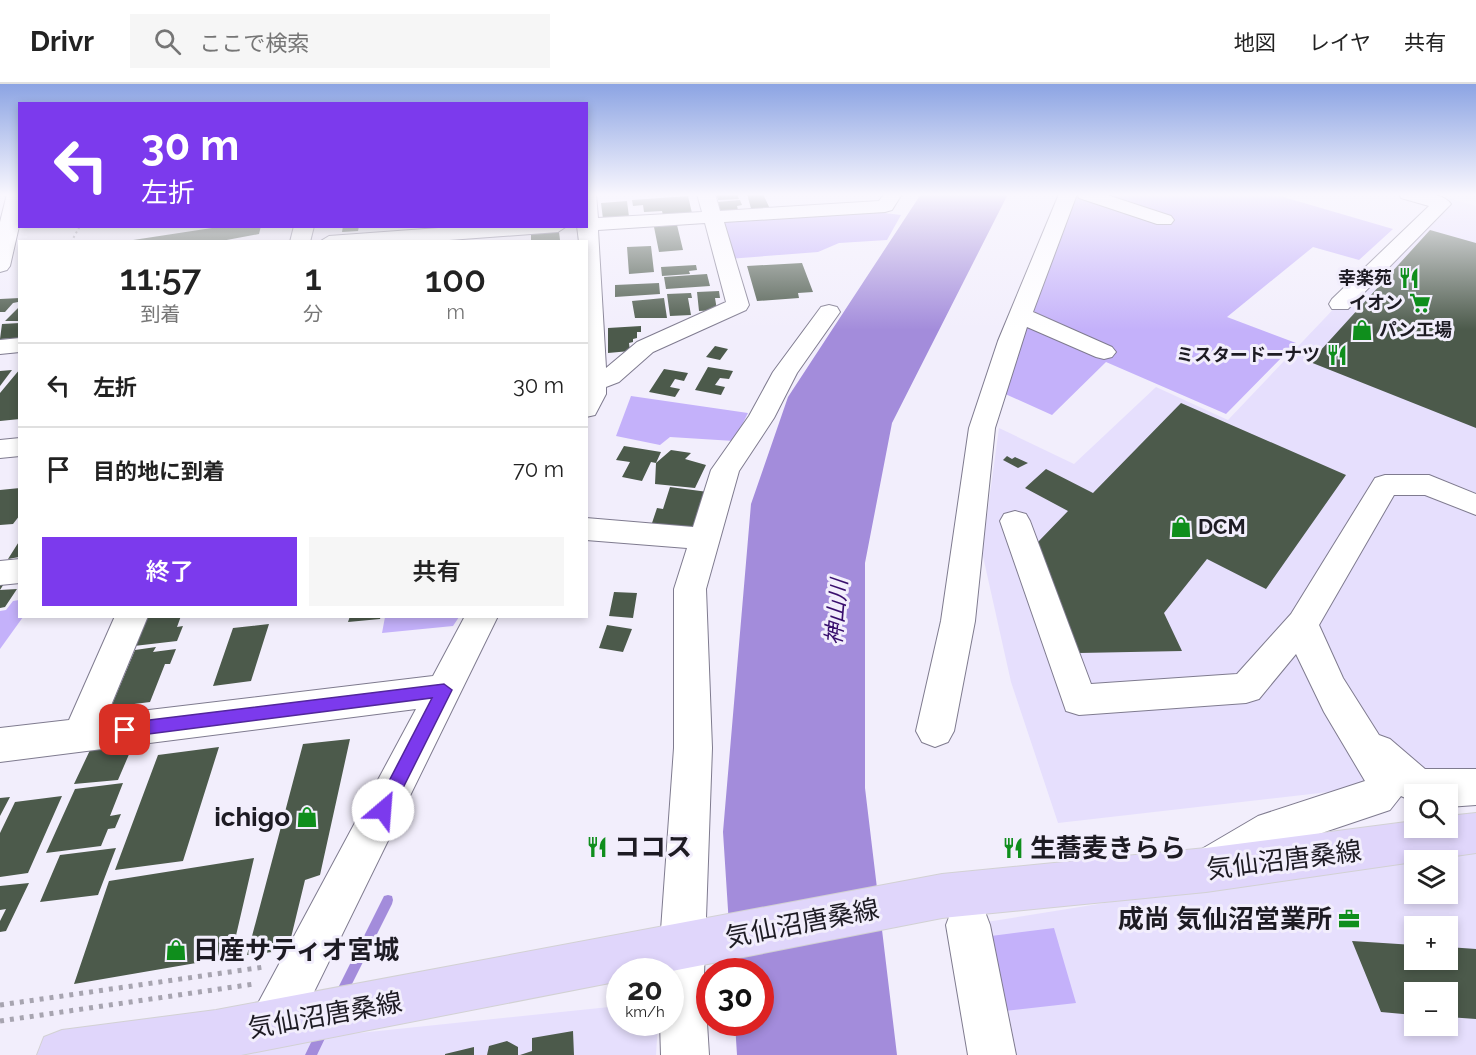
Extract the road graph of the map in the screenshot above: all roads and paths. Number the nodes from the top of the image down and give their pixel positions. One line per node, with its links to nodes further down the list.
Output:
1 (3, 239): 6 (street)
2 (719, 239): 16 (street)
3 (1050, 239): 12 (street)
4 (1406, 239): 10 (street)
5 (588, 263): 9 (street)
6 (0, 266)
7 (18, 277): 8 (street)
8 (0, 279)
9 (589, 301): 16 (street)
10 (1340, 304)
11 (829, 312): 22 (street)
12 (1020, 315): 15 (street); 30 (street)
13 (18, 345): 14 (street)
14 (0, 346)
15 (1104, 352)
16 (590, 395)
17 (18, 447): 18 (street)
18 (0, 449)
19 (1476, 505): 27 (street)
20 (1015, 521): 27 (street)
21 (588, 529): 22 (street)
22 (704, 539): 37 (street)
23 (18, 571): 24 (street)
24 (0, 573)
25 (131, 618): 31 (street)
26 (481, 618): 28 (street)
27 (1302, 624): 29 (street)
28 (444, 690): 31 (street); 38 (street)
29 (1351, 725): 33 (street); 35 (street)
30 (935, 731)
31 (80, 735): 32 (street)
32 (0, 745)
33 (1476, 787)
34 (1476, 832): 35 (main road, 気仙沼唐桑線)
35 (1206, 870): 36 (main road, 気仙沼唐桑線)
36 (955, 910): 37 (main road, 気仙沼唐桑線); 44 (street)
37 (697, 944): 41 (main road, 気仙沼唐桑線); 43 (street)
38 (301, 970): 39 (path); 40 (path); 41 (street)
39 (0, 1005)
40 (0, 1020)
41 (273, 1024): 42 (main road, 気仙沼唐桑線)
42 (62, 1055)
43 (685, 1055)
44 (992, 1055)

